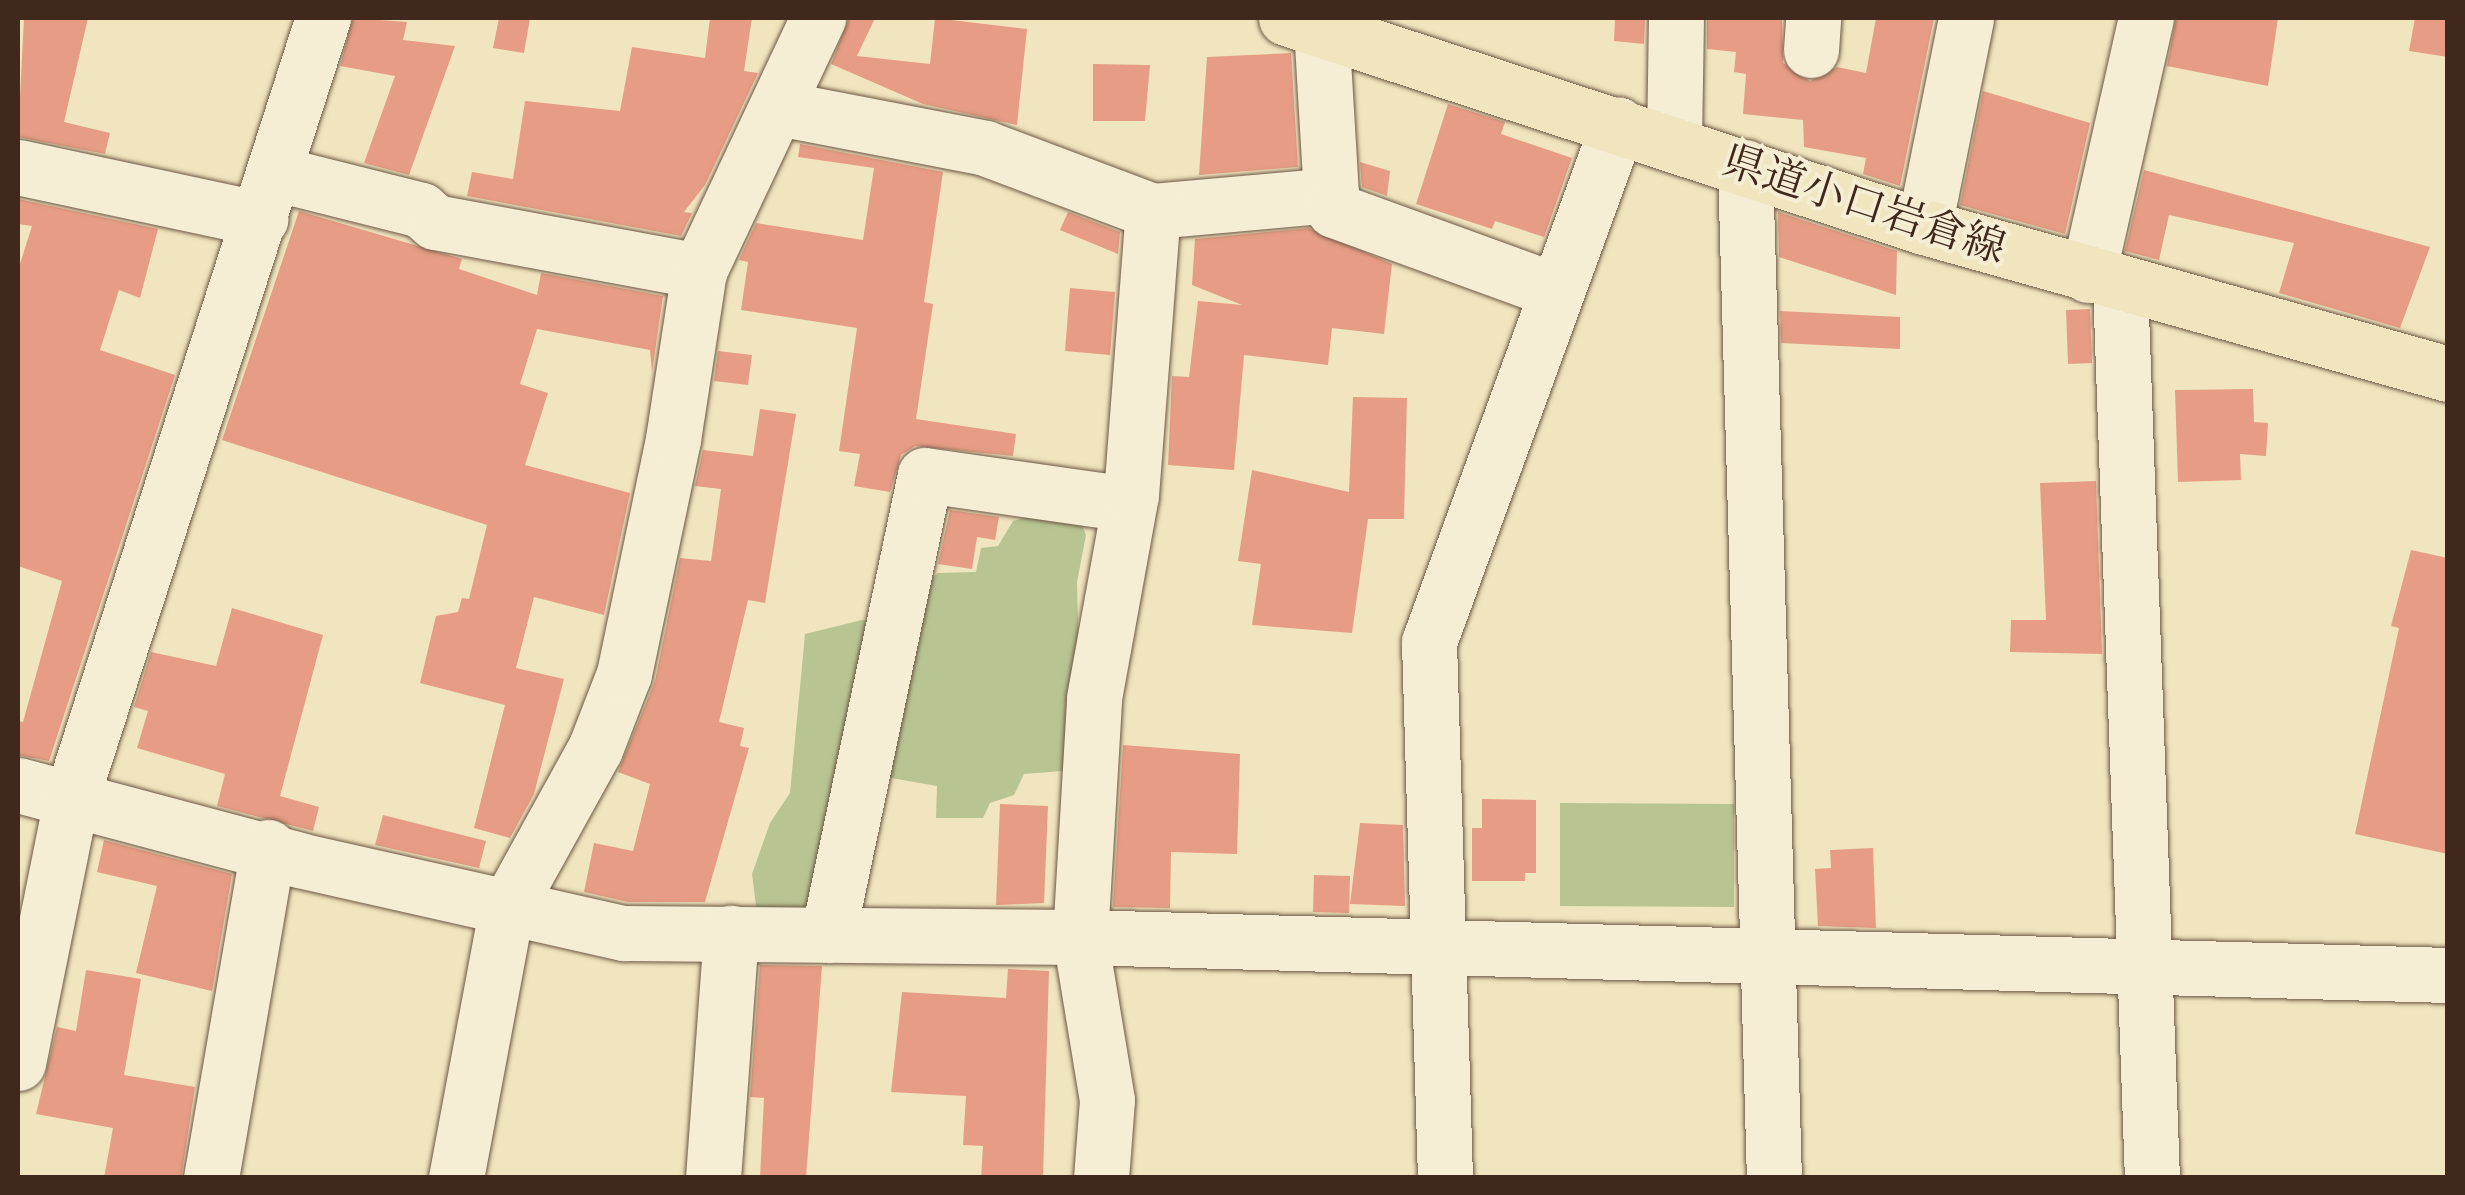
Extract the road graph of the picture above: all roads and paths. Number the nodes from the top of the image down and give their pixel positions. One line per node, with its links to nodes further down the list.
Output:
1 (323, 18): 13 (street)
2 (818, 18): 7 (street)
3 (1676, 18): 9 (street)
4 (1966, 18): 15 (street)
5 (2146, 18): 17 (street)
6 (1304, 23): 8 (main road, 県道小口岩倉線); 12 (street)
7 (778, 108): 14 (street); 16 (street)
8 (1618, 124): 9 (main road, 県道小口岩倉線); 18 (street)
9 (1674, 143): 10 (main road, 県道小口岩倉線)
10 (1745, 167): 15 (main road, 県道小口岩倉線); 29 (street)
11 (21, 179): 13 (street)
12 (1332, 195): 14 (street); 18 (street)
13 (267, 196): 16 (street); 22 (street)
14 (1154, 211): 20 (street)
15 (1924, 227): 17 (main road, 県道小口岩倉線)
16 (699, 270): 24 (street)
17 (2104, 280): 19 (main road, 県道小口岩倉線); 30 (street)
18 (1557, 291): 28 (street)
19 (2448, 374)
20 (1129, 504): 26 (street); 27 (street)
21 (18, 784): 22 (street)
22 (72, 799): 23 (street); 32 (street)
23 (268, 847): 24 (street); 33 (street)
24 (506, 910): 25 (street); 34 (street)
25 (731, 933): 26 (street); 35 (street)
26 (828, 934): 27 (street)
27 (1080, 937): 28 (street); 36 (street)
28 (1437, 947): 29 (street); 37 (street)
29 (1765, 956): 30 (street); 38 (street)
30 (2144, 966): 31 (street); 39 (street)
31 (2448, 975)
32 (18, 1063)
33 (211, 1178)
34 (456, 1178)
35 (713, 1178)
36 (1101, 1178)
37 (1445, 1178)
38 (1774, 1178)
39 (2152, 1178)

